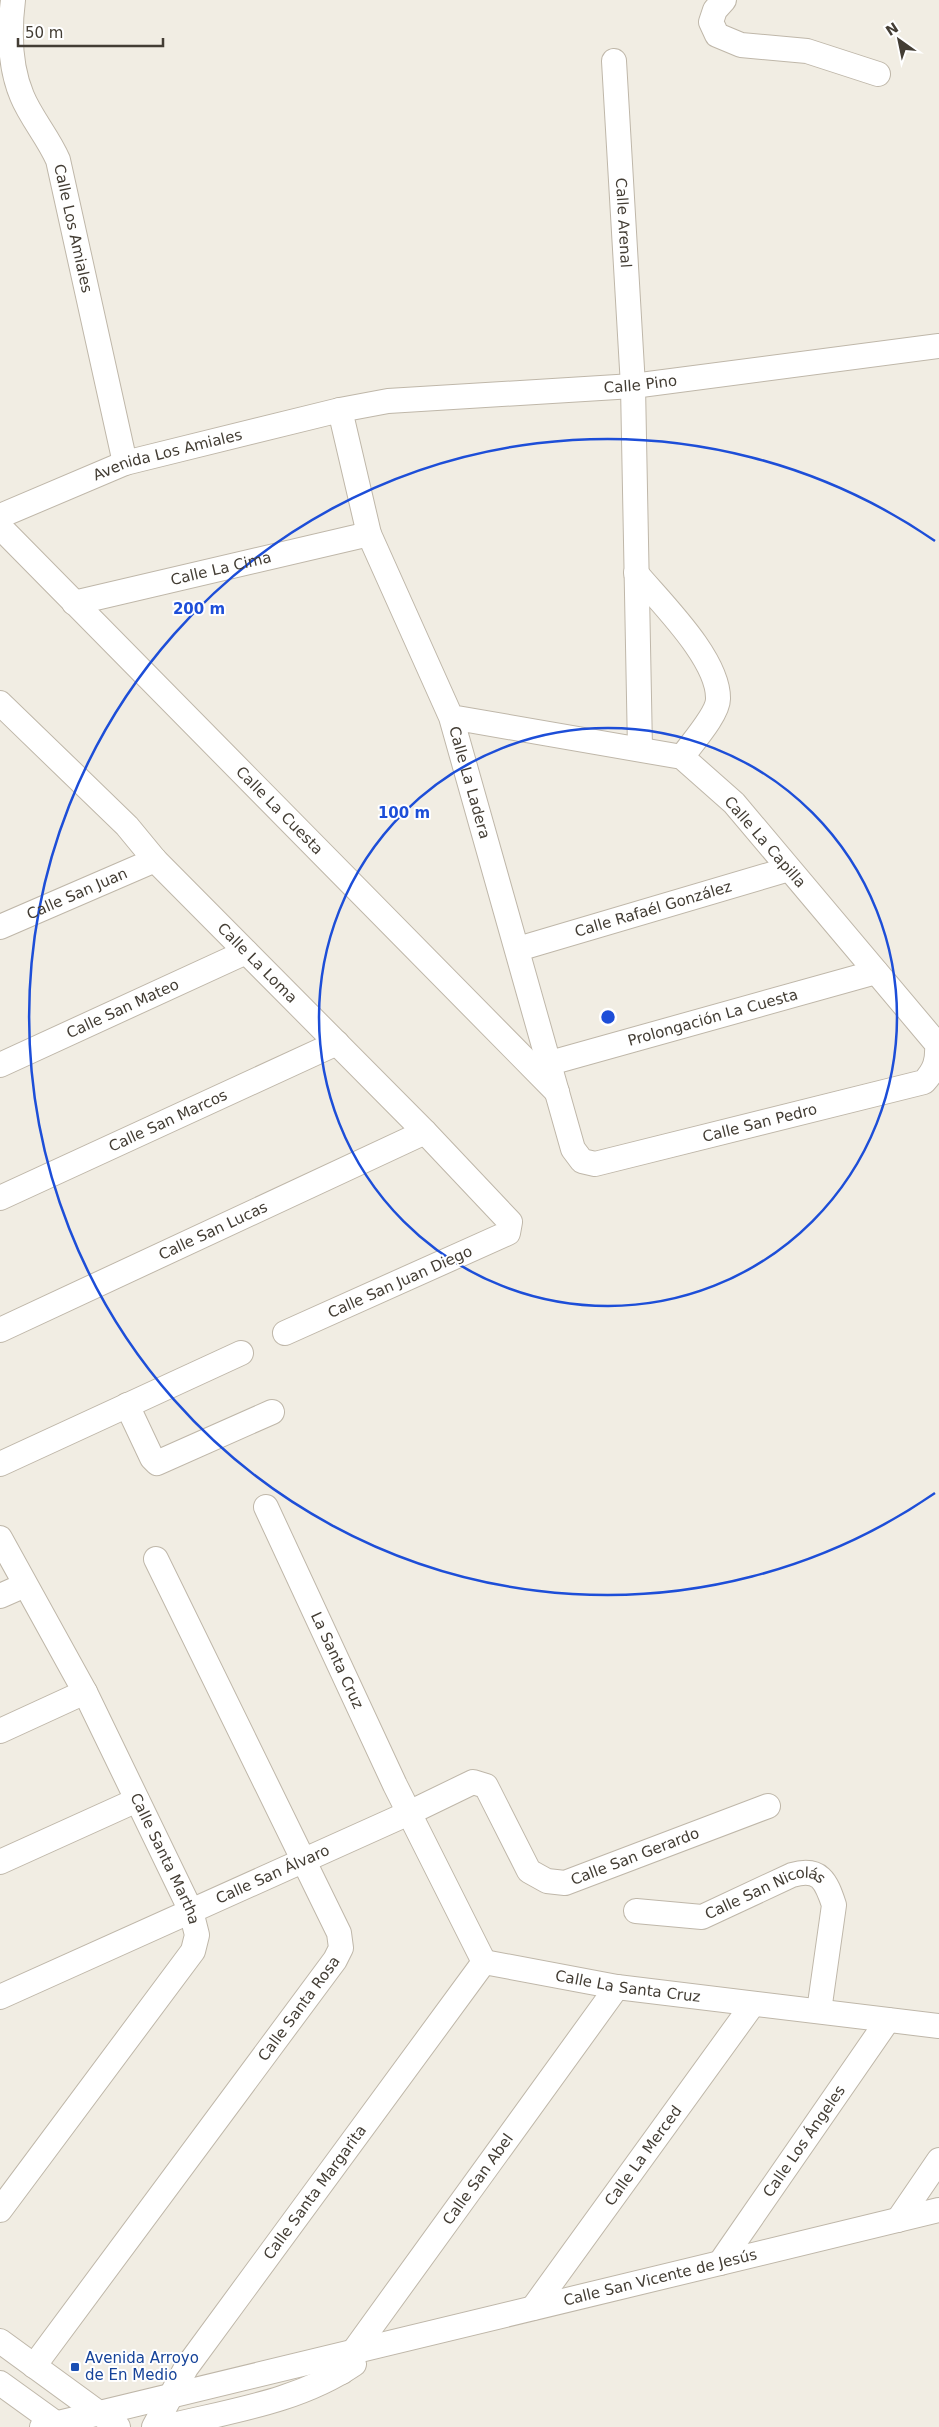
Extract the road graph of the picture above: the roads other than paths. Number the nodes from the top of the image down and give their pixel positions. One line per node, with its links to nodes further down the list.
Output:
1 (724, 0): 4 (street)
2 (17, 2): 8 (street, Calle Los Amiales)
3 (614, 61): 6 (street, Calle Arenal)
4 (878, 74)
5 (939, 346): 6 (street, Calle Pino)
6 (633, 386): 7 (street, Calle Pino); 12 (street, Calle Arenal)
7 (340, 410): 8 (street, Avenida Los Amiales); 11 (street, Calle La Ladera)
8 (125, 463): 9 (street, Avenida Los Amiales)
9 (0, 516)
10 (0, 527): 13 (street, Calle La Cuesta)
11 (369, 534): 13 (street, Calle La Cima); 15 (street, Calle La Ladera)
12 (636, 573): 16 (street, Calle Arenal); 17 (street)
13 (74, 602): 28 (street, Calle La Cuesta)
14 (0, 703): 18 (street, Calle La Loma)
15 (451, 717): 16 (street); 21 (street, Calle La Ladera)
16 (640, 749): 17 (street)
17 (682, 757): 19 (street, Calle La Capilla)
18 (155, 860): 20 (street, Calle San Juan); 22 (street, Calle La Loma)
19 (789, 869): 21 (street, Calle Rafaél González); 23 (street, Calle La Capilla)
20 (0, 927)
21 (518, 949): 25 (street, Calle La Ladera)
22 (246, 952): 24 (street, Calle La Loma); 26 (street, Calle San Mateo)
23 (876, 972): 25 (street, Prolongación La Cuesta); 27 (street, Calle La Capilla)
24 (337, 1044): 29 (street, Calle La Loma); 31 (street, Calle San Marcos)
25 (550, 1063): 28 (street, Calle La Ladera)
26 (0, 1065)
27 (936, 1073): 30 (street, Calle San Pedro)
28 (559, 1093): 30 (street, Calle La Ladera)
29 (426, 1132): 32 (street, Calle La Loma); 33 (street, Calle San Lucas)
30 (582, 1162)
31 (0, 1198)
32 (511, 1228): 34 (street, Calle San Juan Diego)
33 (0, 1330)
34 (285, 1333)
35 (241, 1354): 36 (street)
36 (127, 1405): 37 (street); 38 (street)
37 (272, 1412)
38 (0, 1464)
39 (266, 1507): 49 (street, La Santa Cruz)
40 (0, 1538): 42 (street, Calle Santa Martha)
41 (156, 1559): 50 (street, Calle Santa Rosa)
42 (25, 1585): 43 (street); 44 (street, Calle Santa Martha)
43 (0, 1596)
44 (85, 1692): 45 (street); 47 (street, Calle Santa Martha)
45 (0, 1731)
46 (490, 1793): 48 (street, Calle San Gerardo); 49 (street, Calle San Álvaro)
47 (137, 1800): 51 (street); 52 (street, Calle Santa Martha)
48 (768, 1806)
49 (409, 1813): 50 (street, Calle San Álvaro); 54 (street)
50 (302, 1861): 52 (street, Calle San Álvaro); 70 (street, Calle Santa Rosa)
51 (0, 1862)
52 (191, 1911): 56 (street, Calle San Álvaro); 62 (street, Calle Santa Martha)
53 (636, 1911): 58 (street, Calle San Nicolás)
54 (484, 1962): 55 (street, Calle La Santa Cruz); 73 (street, Calle Santa Margarita)
55 (617, 1987): 57 (street, Calle La Santa Cruz); 69 (street, Calle San Abel)
56 (0, 1997)
57 (753, 2004): 58 (street, Calle La Santa Cruz); 66 (street, Calle La Merced)
58 (819, 2011): 59 (street, Calle La Santa Cruz)
59 (888, 2020): 60 (street, Calle La Santa Cruz); 65 (street, Calle Los Ángeles)
60 (939, 2026)
61 (939, 2160): 64 (street)
62 (0, 2210)
63 (939, 2210): 64 (street, Calle San Vicente de Jesús)
64 (898, 2220): 65 (street, Calle San Vicente de Jesús)
65 (720, 2263): 66 (street, Calle San Vicente de Jesús)
66 (533, 2308): 68 (street, Calle San Vicente de Jesús)
67 (0, 2341): 70 (street)
68 (382, 2344): 69 (street, Calle San Vicente de Jesús); 71 (street, Calle San Vicente de Jesús)
69 (353, 2352): 71 (street, Calle San Abel); 73 (street, Calle San Vicente de Jesús)
70 (34, 2366): 74 (street)
71 (342, 2372): 78 (street, Calle San Vicente de Jesús)
72 (0, 2383): 75 (street)
73 (169, 2397): 74 (street, Calle San Vicente de Jesús); 77 (street, Calle Santa Margarita)
74 (99, 2413): 75 (street, Calle San Vicente de Jesús); 76 (street)
75 (53, 2426)
76 (118, 2427)
77 (154, 2427)
78 (165, 2427)

